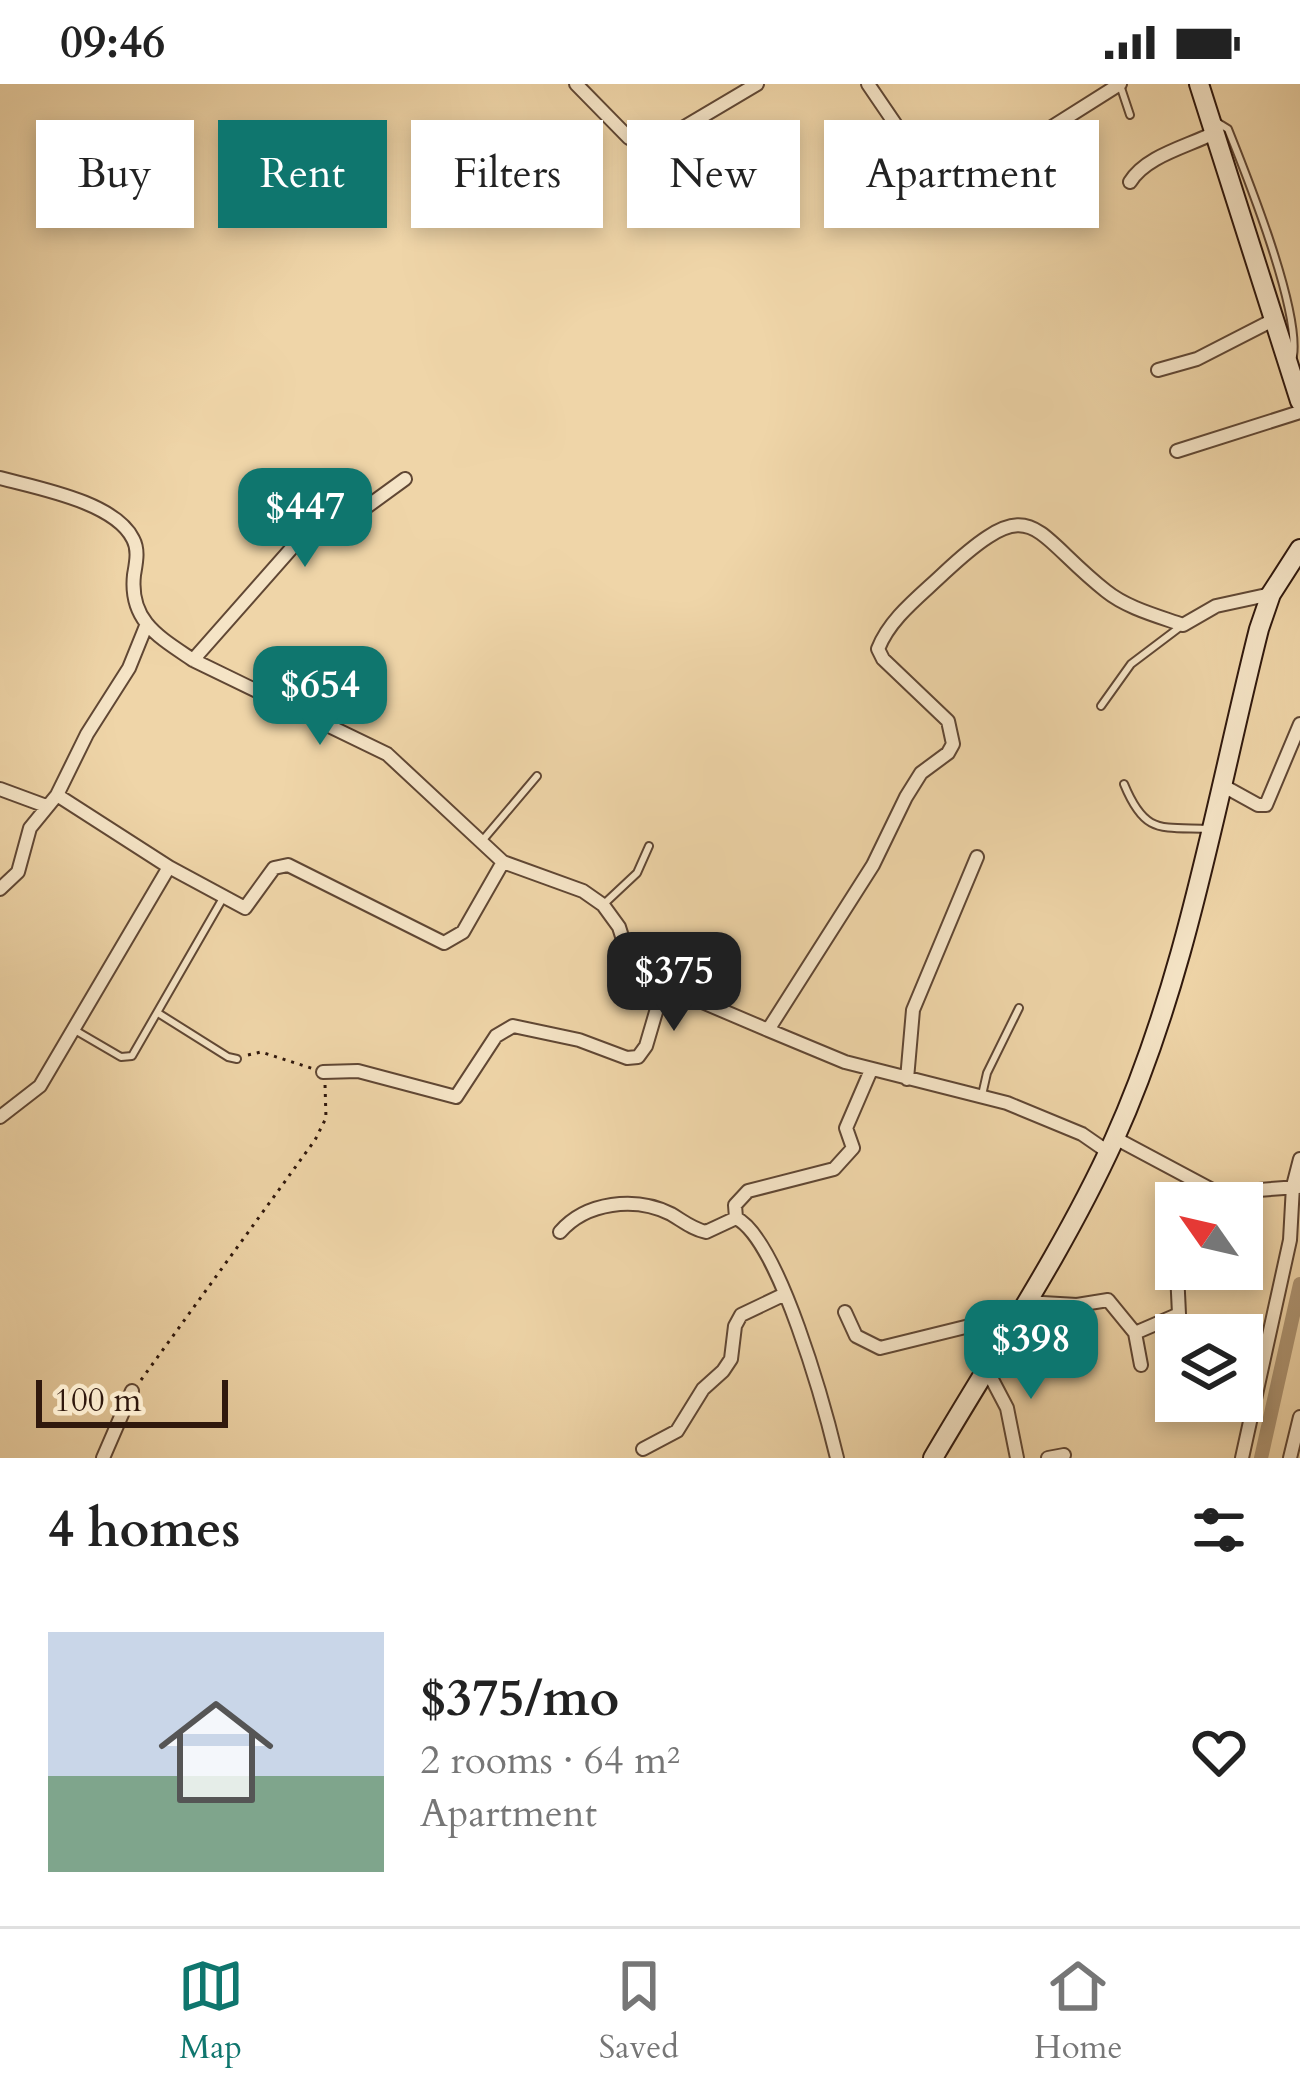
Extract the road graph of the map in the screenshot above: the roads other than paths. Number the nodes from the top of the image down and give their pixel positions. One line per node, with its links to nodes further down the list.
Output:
1 (576, 84): 2 (street)
2 (757, 84)
3 (868, 84): 4 (street)
4 (1120, 84): 6 (lane)
5 (1200, 85): 7 (main road)
6 (1130, 115)
7 (1212, 127): 8 (street); 9 (main road); 10 (lane)
8 (1130, 182)
9 (1273, 320): 10 (main road); 11 (street)
10 (1292, 366): 12 (main road)
11 (1157, 370)
12 (1300, 401)
13 (1300, 412): 14 (street)
14 (1177, 451)
15 (0, 478): 20 (street)
16 (406, 479): 21 (street)
17 (1300, 549): 18 (main road)
18 (1271, 594): 19 (street); 26 (main road)
19 (1183, 625): 22 (lane); 42 (street)
20 (146, 626): 21 (street); 28 (street)
21 (193, 660): 30 (street)
22 (1101, 706)
23 (1300, 724): 26 (street)
24 (536, 776): 30 (lane)
25 (1124, 784): 29 (lane)
26 (1220, 784): 29 (main road)
27 (0, 790): 28 (street)
28 (52, 801): 34 (street); 35 (street)
29 (1210, 829): 49 (main road)
30 (482, 841): 33 (street)
31 (650, 846): 37 (lane)
32 (977, 857): 46 (street)
33 (503, 862): 36 (street); 37 (street)
34 (169, 866): 36 (street); 41 (street)
35 (0, 889)
36 (224, 897): 40 (lane)
37 (603, 905): 38 (street)
38 (663, 988): 42 (street); 45 (street)
39 (1019, 1008): 47 (lane)
40 (157, 1012): 41 (lane); 43 (lane)
41 (74, 1030): 48 (street)
42 (768, 1030): 44 (street)
43 (238, 1059)
44 (871, 1070): 46 (street); 54 (street)
45 (323, 1072)
46 (907, 1079): 47 (street)
47 (982, 1095): 49 (street)
48 (0, 1117)
49 (1112, 1145): 51 (street); 58 (main road)
50 (1300, 1159): 52 (street)
51 (1185, 1182)
52 (1296, 1187): 53 (street); 72 (street)
53 (1263, 1192)
54 (736, 1218): 55 (street); 57 (street)
55 (560, 1232)
56 (1178, 1290): 60 (street)
57 (784, 1294): 65 (street); 68 (street)
58 (1021, 1308): 59 (street); 60 (street); 62 (main road)
59 (845, 1312)
60 (1135, 1333): 61 (street)
61 (1141, 1365)
62 (986, 1368): 69 (main road); 70 (street)
63 (132, 1391): 67 (street)
64 (1300, 1417): 73 (street)
65 (643, 1449)
66 (1064, 1455): 71 (street)
67 (103, 1458)
68 (837, 1458)
69 (933, 1458)
70 (1017, 1458)
71 (1048, 1458)
72 (1242, 1458)
73 (1290, 1458)

